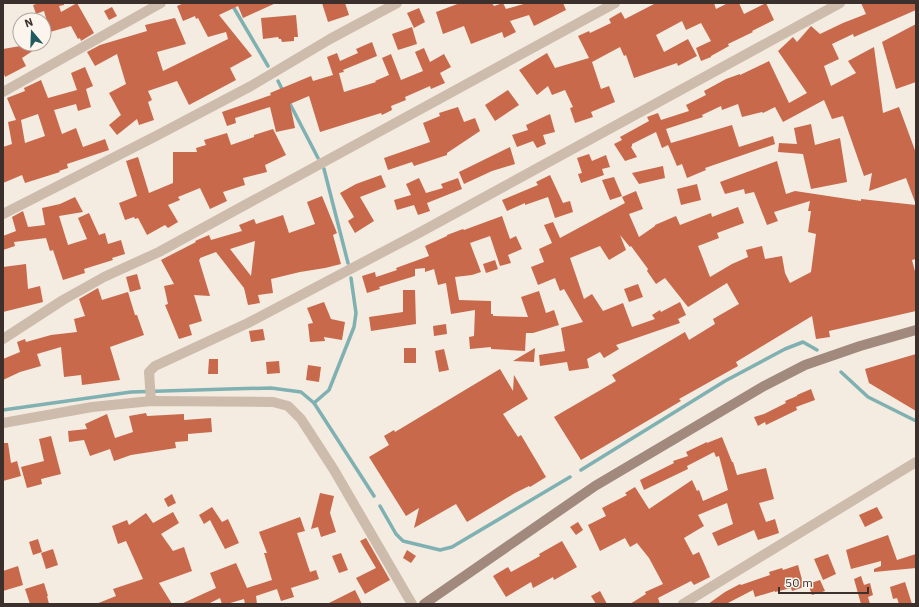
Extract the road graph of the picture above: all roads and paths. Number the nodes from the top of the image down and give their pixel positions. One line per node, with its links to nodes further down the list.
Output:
1 (161, 3): 5 (street)
2 (397, 3): 6 (street)
3 (615, 3): 8 (street)
4 (840, 3): 9 (street)
5 (3, 92)
6 (3, 214)
7 (916, 330): 13 (main road)
8 (3, 339)
9 (150, 398): 10 (street); 12 (street)
10 (3, 423)
11 (916, 462): 14 (street)
12 (412, 604)
13 (424, 604)
14 (683, 604)

